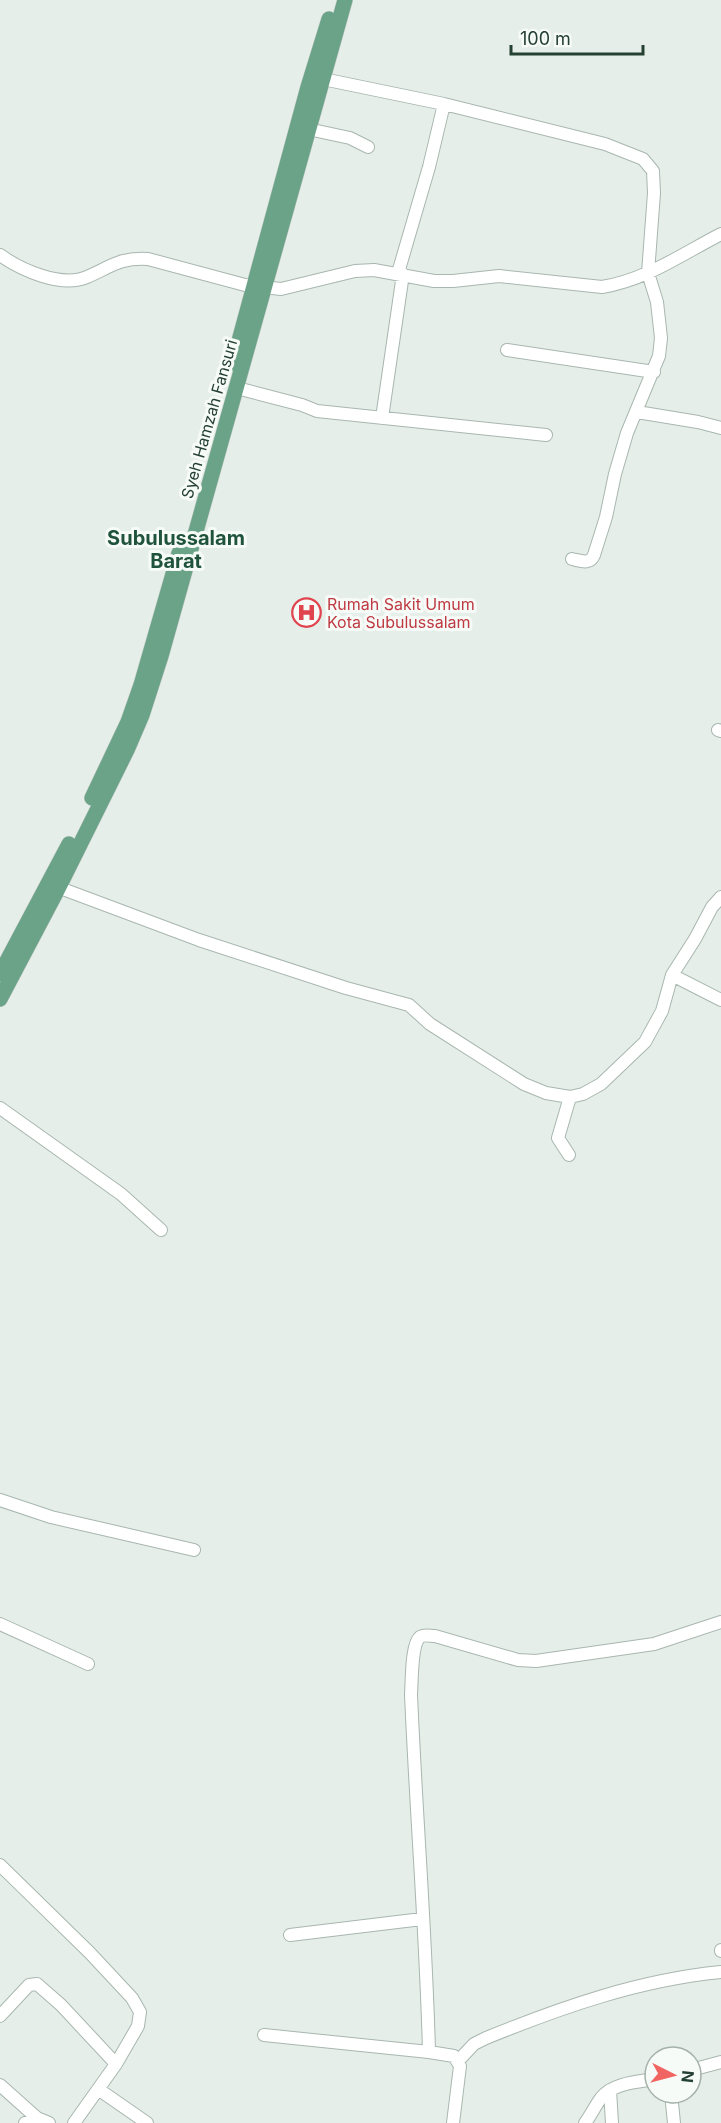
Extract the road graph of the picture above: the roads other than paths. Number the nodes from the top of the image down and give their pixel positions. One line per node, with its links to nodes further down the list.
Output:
1 (335, 0): 11 (main road, Syeh Hamzah Fansuri)
2 (345, 0): 3 (main road, Syeh Hamzah Fansuri)
3 (323, 79): 4 (street); 5 (main road, Syeh Hamzah Fansuri)
4 (444, 104): 9 (street); 10 (street)
5 (308, 129): 6 (street); 11 (main road, Syeh Hamzah Fansuri)
6 (368, 147)
7 (721, 234): 9 (street)
8 (0, 255): 11 (street)
9 (648, 273): 10 (street); 13 (street)
10 (401, 274): 11 (street); 16 (street)
11 (259, 287): 14 (main road, Syeh Hamzah Fansuri); 20 (main road, Syeh Hamzah Fansuri)
12 (507, 350): 13 (street)
13 (654, 372): 15 (street)
14 (237, 388): 16 (street); 20 (main road, Syeh Hamzah Fansuri)
15 (637, 412): 17 (street); 19 (street)
16 (382, 418): 18 (street)
17 (721, 428)
18 (546, 435)
19 (572, 559)
20 (145, 688): 21 (main road, Syeh Hamzah Fansuri)
21 (53, 886): 23 (main road, Syeh Hamzah Fansuri); 25 (main road, Syeh Hamzah Fansuri); 27 (street)
22 (721, 897): 24 (street)
23 (0, 974)
24 (672, 975): 26 (street); 27 (street)
25 (0, 999)
26 (721, 1000)
27 (570, 1097): 29 (street)
28 (0, 1107): 30 (street)
29 (568, 1155)
30 (161, 1230)
31 (0, 1500): 32 (street)
32 (194, 1550)
33 (721, 1622): 37 (street)
34 (0, 1624): 35 (street)
35 (88, 1664)
36 (0, 1865): 45 (street)
37 (422, 1919): 38 (street); 42 (street)
38 (291, 1935)
39 (721, 1972): 43 (street)
40 (0, 2016): 45 (street)
41 (264, 2036): 42 (street)
42 (429, 2052): 43 (street)
43 (458, 2061): 56 (street)
44 (721, 2062): 46 (street)
45 (116, 2064): 49 (street)
46 (703, 2067)
47 (643, 2081): 50 (street)
48 (0, 2085): 52 (street)
49 (98, 2089): 54 (street); 55 (street)
50 (610, 2090): 57 (street); 58 (street)
51 (673, 2105): 59 (street)
52 (31, 2120): 53 (street)
53 (49, 2123)
54 (74, 2123)
55 (147, 2123)
56 (453, 2123)
57 (585, 2123)
58 (612, 2123)
59 (674, 2123)

